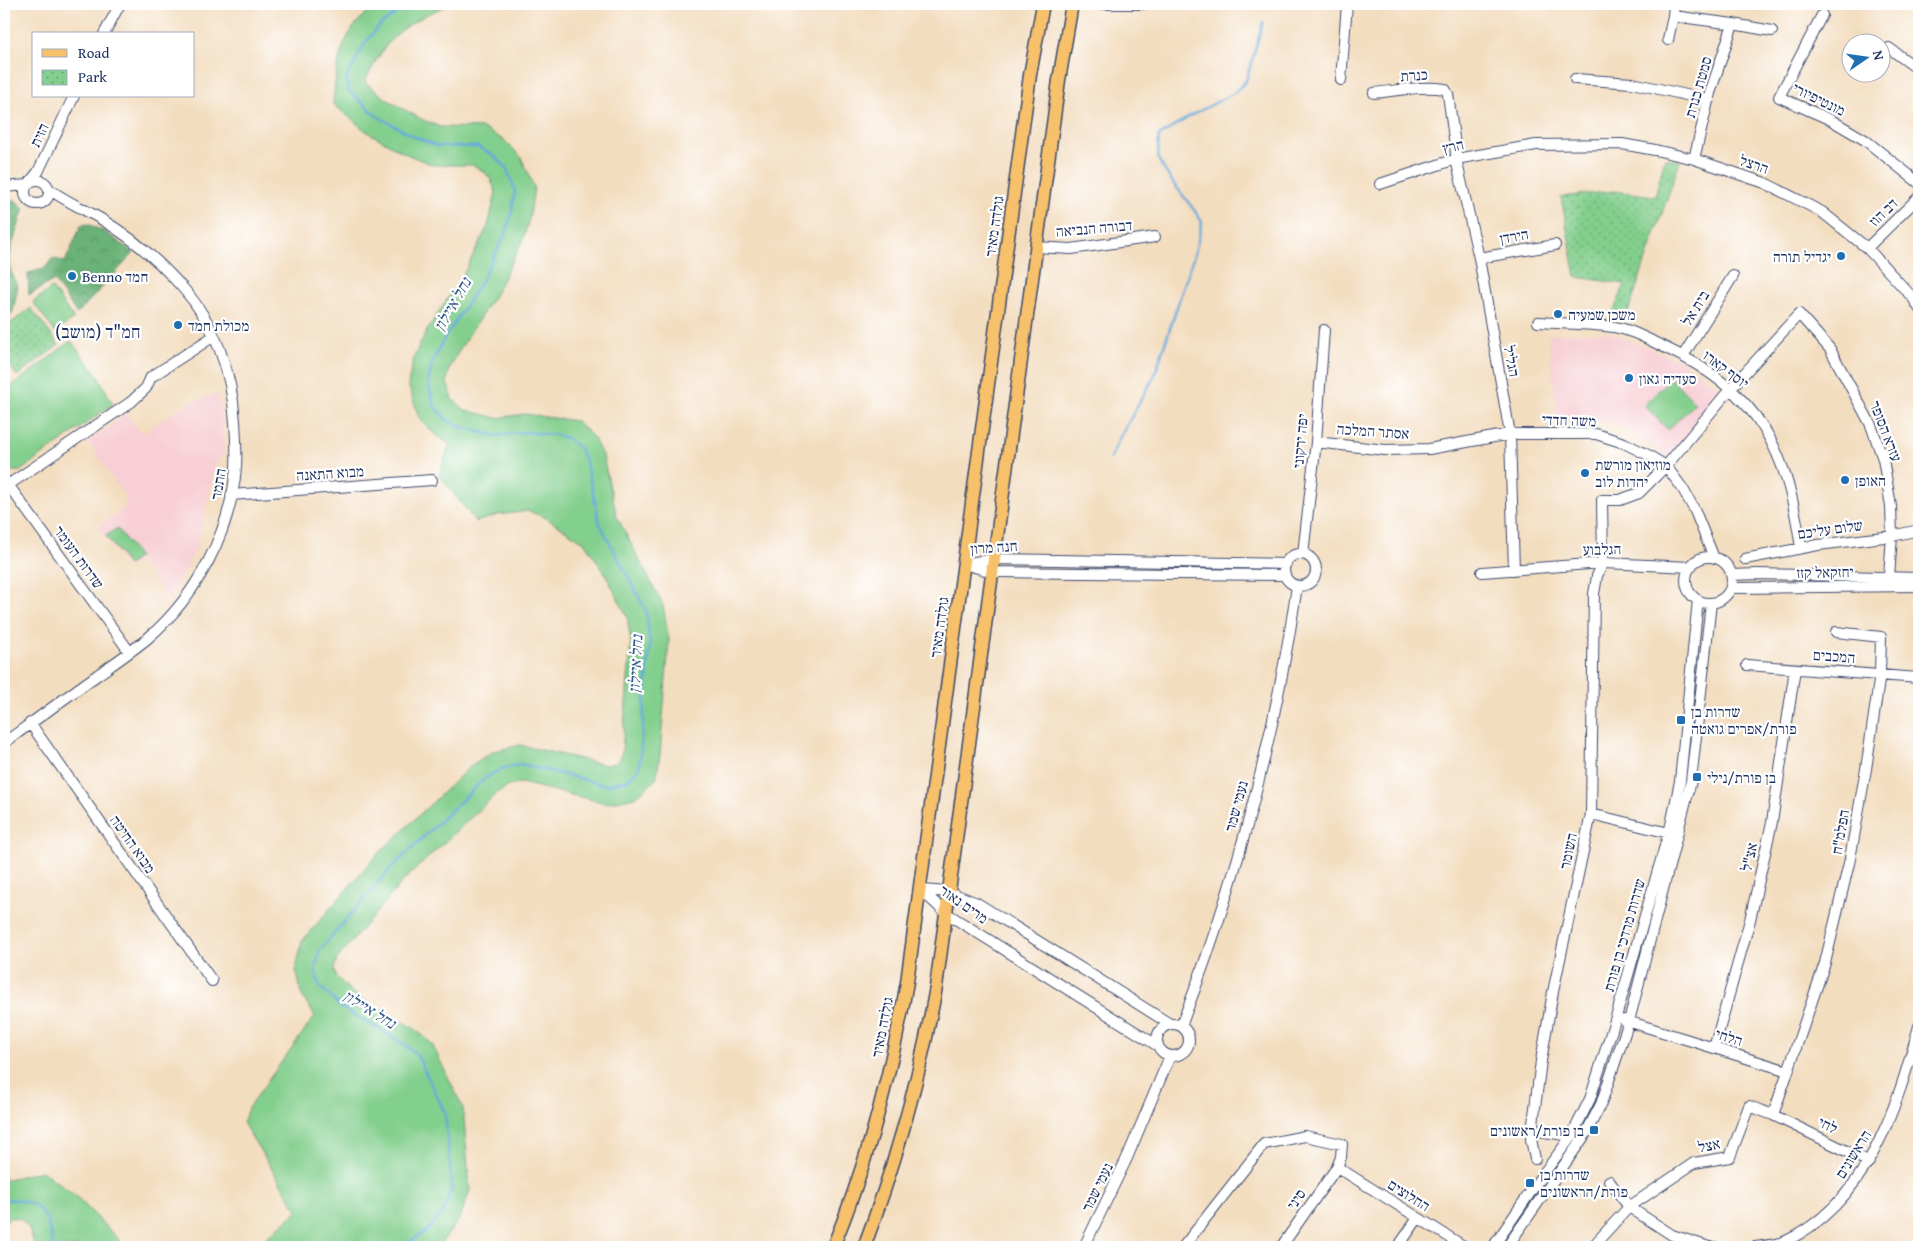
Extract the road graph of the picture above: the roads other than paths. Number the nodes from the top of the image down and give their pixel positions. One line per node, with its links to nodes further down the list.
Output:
1 (120, 4): 11 (street)
2 (1043, 4): 59 (main road, גולדה מאיר)
3 (1072, 4): 4 (street); 35 (main road)
4 (1144, 4)
5 (1347, 4): 16 (street)
6 (1674, 4): 8 (street)
7 (1822, 15): 25 (street, מונטיפיורי)
8 (1673, 16): 9 (street); 12 (street)
9 (1733, 24): 10 (street); 19 (street, סמטת כנרת)
10 (1772, 31)
11 (105, 32)
12 (1668, 40)
13 (1890, 49): 14 (street)
14 (1919, 70)
15 (1575, 79): 19 (street)
16 (1341, 80)
17 (1374, 93): 21 (street, כנרת)
18 (73, 98): 23 (street, הזית)
19 (1709, 100): 22 (street, סמטת כנרת)
20 (1536, 145): 21 (street, הרץ); 22 (street, הרצל)
21 (1456, 159): 26 (street, הרץ); 37 (street, הגליל)
22 (1694, 159): 36 (street, הרצל)
23 (44, 160): 24 (street, הזית); 28 (street, הזית)
24 (29, 183): 27 (street); 28 (street); 29 (street)
25 (1919, 183)
26 (1380, 184)
27 (7, 187): 29 (street)
28 (48, 187): 31 (street, התמר); 32 (street)
29 (26, 196): 32 (street)
30 (1919, 197): 36 (street, דב הוז)
31 (69, 202): 32 (street, התמר); 42 (street, התמר)
32 (41, 203)
33 (1155, 237): 35 (street, דבורה הנביאה)
34 (1555, 245): 37 (street, הירדן)
35 (1036, 247): 61 (main road)
36 (1867, 248): 39 (street, הרצל)
37 (1479, 258): 45 (street, הגליל)
38 (1733, 276): 43 (street, בית אל)
39 (1919, 308)
40 (1538, 322): 43 (street, יוסף קארו)
41 (1324, 330): 46 (street, יפה ירקוני)
42 (214, 336): 50 (street); 51 (street, התמר)
43 (1683, 356): 44 (street, יוסף קארו)
44 (1731, 388): 48 (street); 53 (street, עזרא הסופר); 54 (street, יוסף קארו)
45 (1510, 434): 47 (street, משה חדדי); 48 (street, משה חדדי); 63 (street, הגליל)
46 (1316, 442): 47 (street, אסתר המלכה); 55 (street, יפה ירקוני)
47 (1429, 449)
48 (1666, 466): 56 (street, משה חדדי); 58 (street)
49 (432, 480): 51 (street, מבוא התאנה)
50 (6, 482): 75 (street, שדרות העומר)
51 (231, 495): 75 (street, התמר)
52 (1919, 530): 53 (street, שלום עליכם)
53 (1892, 536): 54 (street, שלום עליכם); 67 (street, עזרא הסופר)
54 (1802, 548): 57 (street, שלום עליכם)
55 (1303, 554): 60 (street); 69 (street)
56 (1714, 558): 62 (street); 66 (street)
57 (1745, 559)
58 (1603, 562): 62 (street, הגלבוע); 63 (street, הגלבוע); 82 (street, השומר)
59 (964, 564): 61 (street, חנה מרון); 84 (main road, גולדה מאיר)
60 (1286, 564): 61 (street, חנה מרון); 65 (street)
61 (993, 565): 65 (street, חנה מרון); 85 (main road)
62 (1691, 567): 72 (street)
63 (1514, 570): 64 (street, הגלבוע)
64 (1482, 572)
65 (1285, 575): 69 (street)
66 (1731, 576): 67 (street, יחזקאל קזז); 71 (street)
67 (1889, 577): 68 (street, יחזקאל קזז)
68 (1919, 578)
69 (1297, 586): 91 (street, נעמי שמר)
70 (1919, 586): 71 (street, יחזקאל קזז)
71 (1731, 588): 73 (street)
72 (1698, 600): 73 (street); 83 (street, שדרות מרדכי בן פורת)
73 (1711, 603): 89 (street, שדרות מרדכי בן פורת)
74 (1836, 632): 78 (street, הפלמ"ח)
75 (129, 652): 80 (street, התמר)
76 (1747, 665): 77 (street, המכבים)
77 (1795, 669): 78 (street, המכבים); 94 (street, אצ"ל)
78 (1880, 674): 79 (street, המכבים); 96 (street, הפלמ"ח)
79 (1919, 678)
80 (30, 724): 81 (street, התמר); 87 (street, מבוא החיטה)
81 (4, 743)
82 (1591, 814): 83 (street); 98 (street, השומר)
83 (1669, 833): 88 (street, שדרות מרדכי בן פורת)
84 (920, 890): 85 (street, מרים נאור); 86 (street, מרים נאור); 107 (main road, גולדה מאיר)
85 (949, 892): 86 (main road); 90 (street, מרים נאור)
86 (946, 913): 93 (street, מרים נאור); 108 (main road)
87 (212, 981)
88 (1616, 1017): 89 (street, הלחי); 99 (street, שדרות מרדכי בן פורת)
89 (1629, 1021): 94 (street, הלחי); 106 (street, שדרות מרדכי בן פורת)
90 (1170, 1024): 91 (street); 93 (street)
91 (1181, 1026): 95 (street)
92 (1919, 1026): 101 (street, הראשונים)
93 (1158, 1046): 95 (street)
94 (1714, 1048): 96 (street, הלחי)
95 (1170, 1056): 109 (street, נעמי שמר)
96 (1788, 1071): 97 (street)
97 (1773, 1115): 101 (street, לחי); 104 (street, אצל)
98 (1532, 1130): 99 (street); 100 (street, השומר)
99 (1572, 1136): 114 (street, שדרות מרדכי בן פורת)
100 (1535, 1159)
101 (1869, 1162): 117 (street, הראשונים)
102 (1336, 1167): 105 (street, החלוצים); 110 (street); 111 (street, סיני)
103 (1609, 1181): 104 (street)
104 (1629, 1207): 115 (street); 116 (street)
105 (1418, 1218): 112 (street); 113 (street, החלוצים)
106 (1509, 1246)
107 (833, 1247)
108 (864, 1247)
109 (1084, 1247)
110 (1183, 1247)
111 (1281, 1247)
112 (1398, 1247)
113 (1465, 1247)
114 (1493, 1247)
115 (1592, 1247)
116 (1715, 1247)
117 (1754, 1247)

